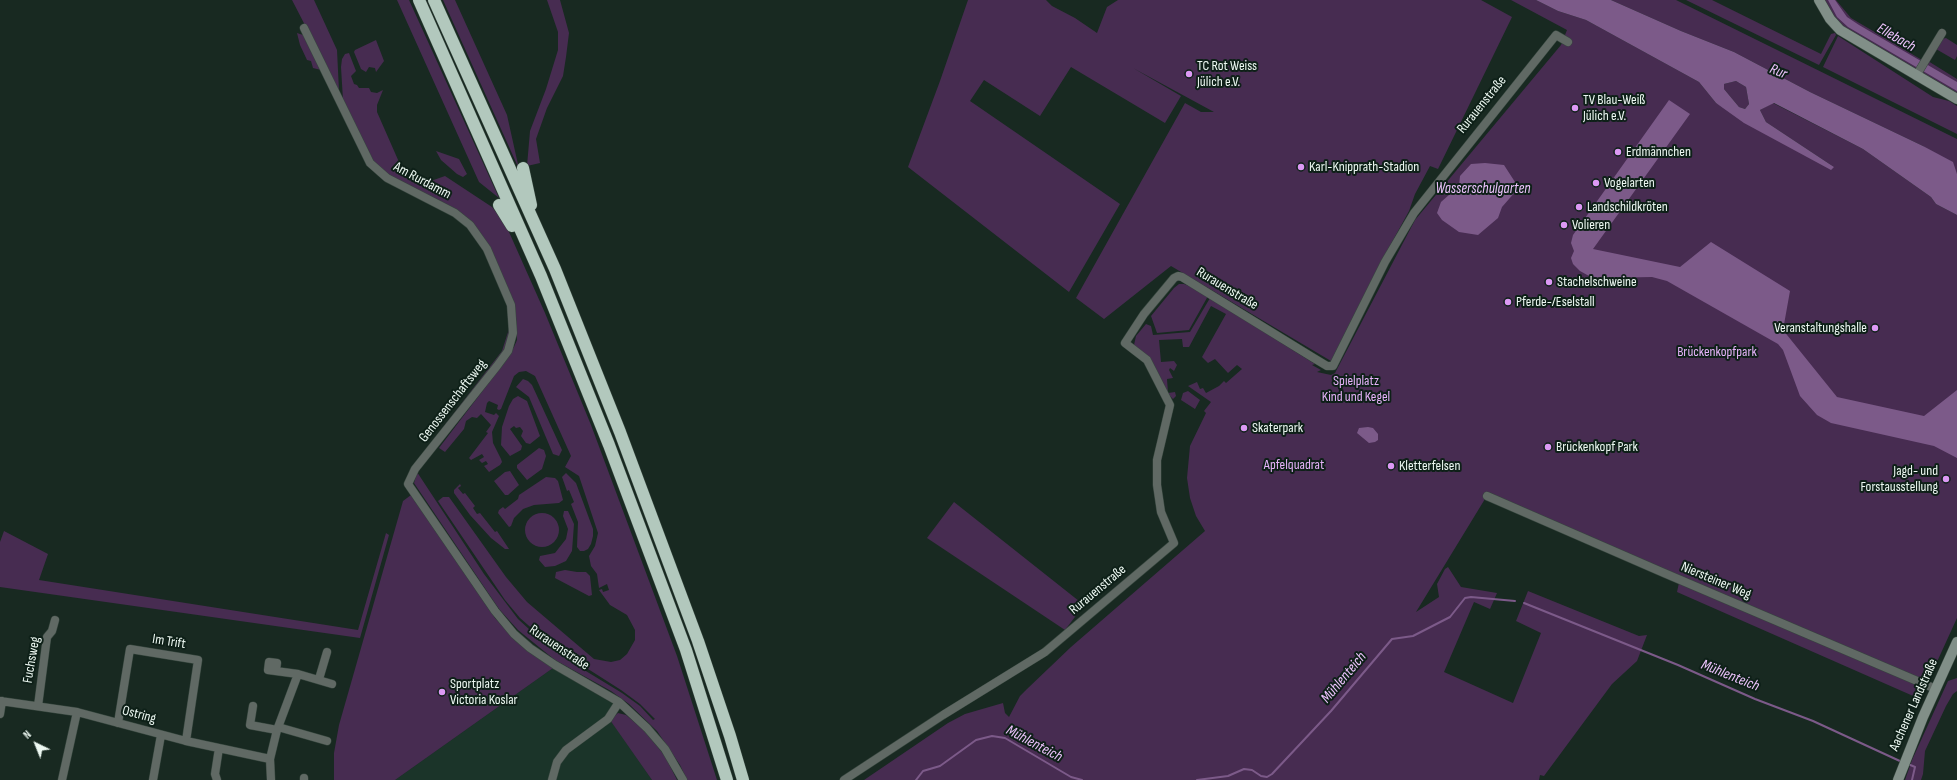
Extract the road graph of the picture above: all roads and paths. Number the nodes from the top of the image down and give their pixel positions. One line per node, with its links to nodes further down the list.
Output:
1 (419, 0): 12 (highway)
2 (434, 0): 11 (highway)
3 (1819, 0): 7 (main road)
4 (304, 28): 13 (street, Am Rurdamm)
5 (1942, 33): 7 (street)
6 (1568, 42): 45 (street, Rurauenstraße)
7 (1918, 74): 8 (main road)
8 (1957, 99)
9 (523, 168): 11 (highway)
10 (499, 205): 12 (highway)
11 (534, 224): 44 (highway)
12 (541, 276): 43 (highway)
13 (513, 333): 14 (street, Genossenschaftsweg)
14 (408, 484): 25 (street, Rurauenstraße)
15 (1487, 496): 23 (street, Niersteiner Weg)
16 (55, 620): 26 (street, Fuchsweg)
17 (1957, 642): 23 (main road, Aachener Landstraße)
18 (327, 652): 21 (street)
19 (276, 670): 20 (street)
20 (298, 674): 21 (street); 31 (street)
21 (319, 679): 22 (street)
22 (332, 684)
23 (1936, 689): 46 (main road, Aachener Landstraße)
24 (1, 701): 26 (street, Ostring); 29 (street)
25 (619, 702): 41 (street); 42 (street, Rurauenstraße)
26 (38, 706): 28 (street, Ostring)
27 (253, 706): 31 (street)
28 (77, 712): 30 (street, Ostring); 37 (street)
29 (0, 714)
30 (118, 724): 32 (street, Ostring); 34 (street, Im Trift)
31 (278, 728): 33 (street); 36 (street)
32 (161, 735): 34 (street, Ostring); 38 (street)
33 (327, 740)
34 (186, 741): 35 (street, Ostring)
35 (220, 748): 36 (street, Ostring); 39 (street)
36 (270, 759): 40 (street)
37 (62, 780)
38 (153, 780)
39 (216, 780)
40 (271, 780)
41 (552, 780)
42 (683, 780)
43 (727, 780)
44 (743, 780)
45 (844, 780)
46 (1898, 780)

